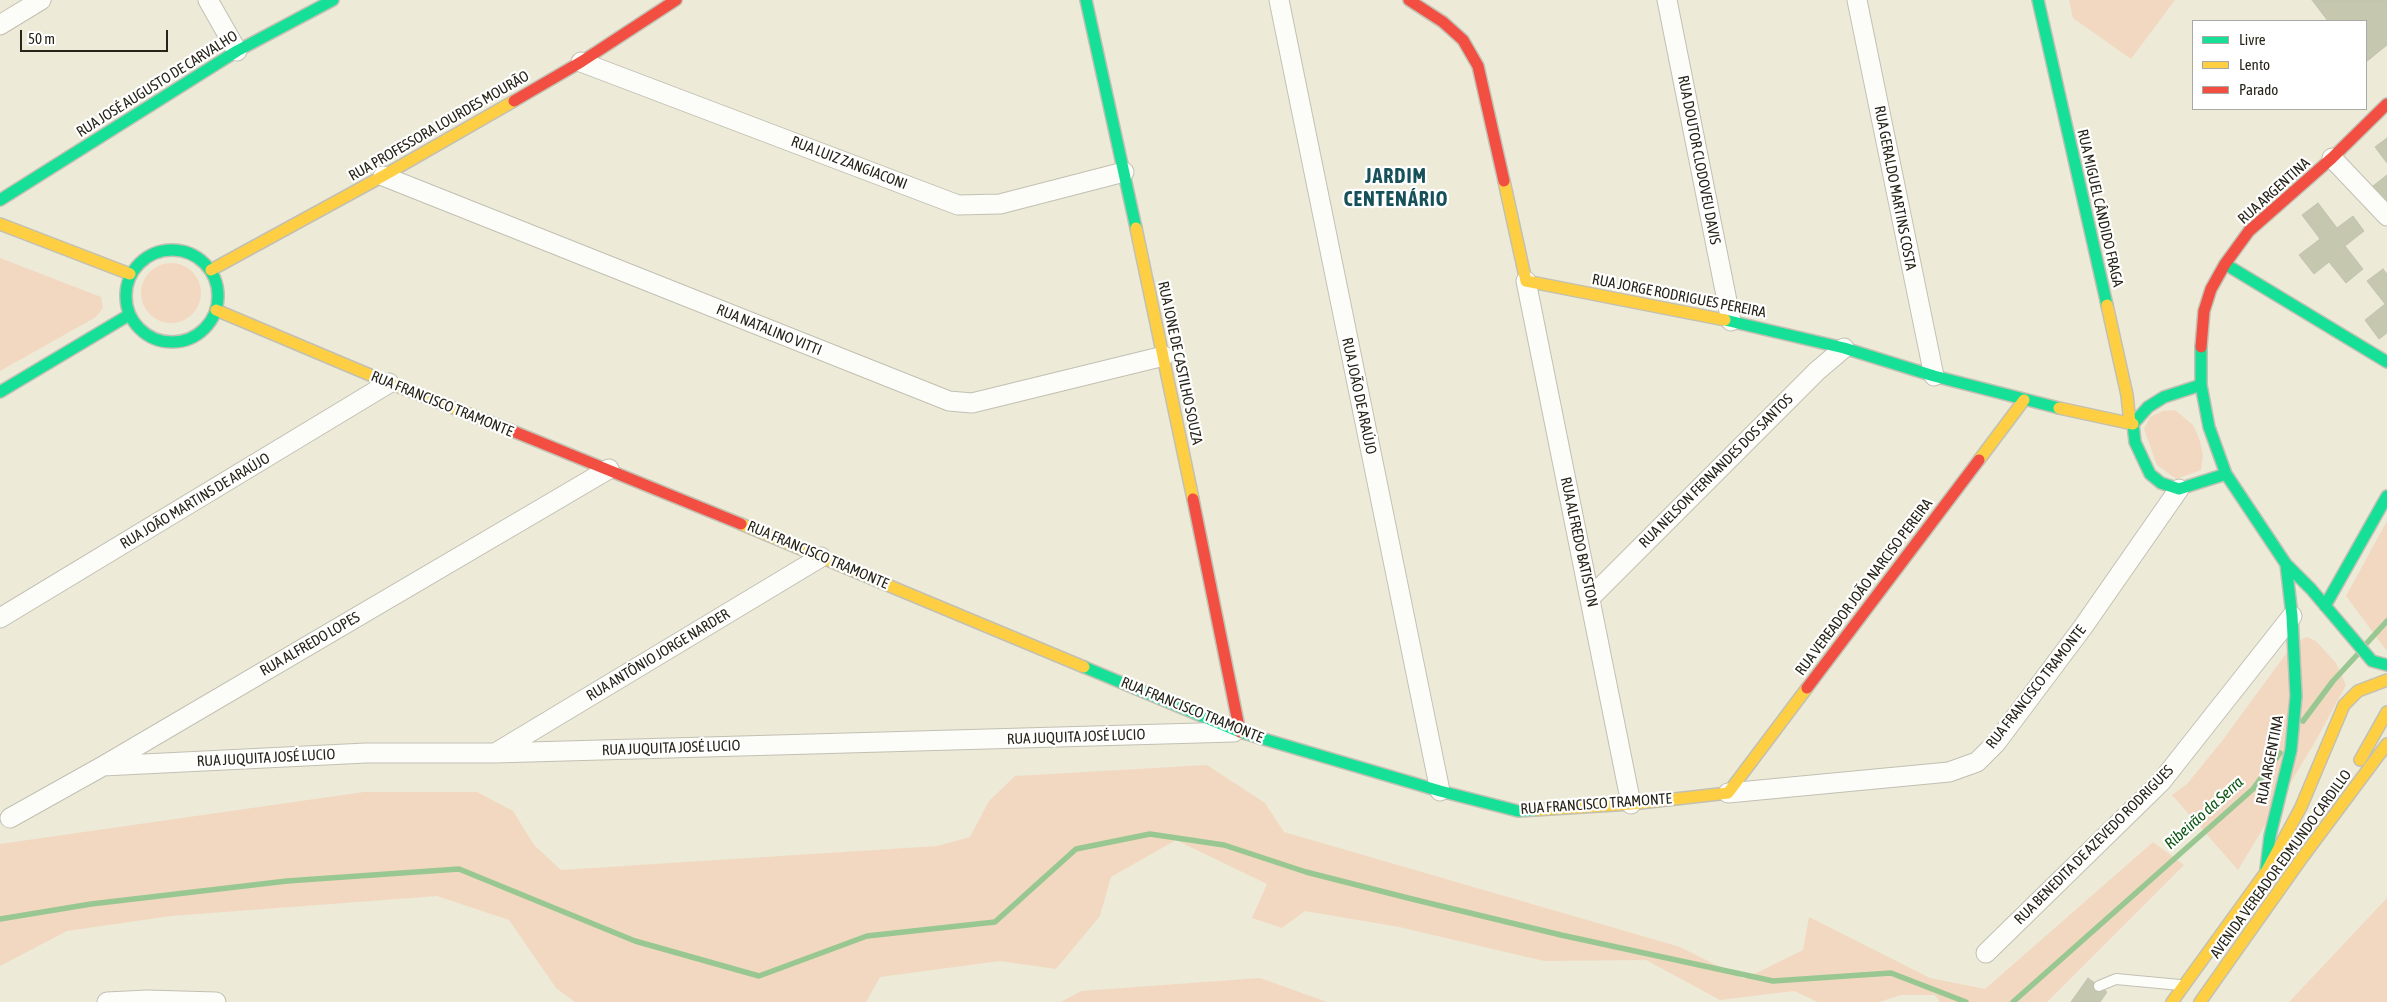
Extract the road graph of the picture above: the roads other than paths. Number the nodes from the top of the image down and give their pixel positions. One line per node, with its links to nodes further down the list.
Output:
1 (41, 0): 11 (street)
2 (208, 0): 12 (street)
3 (333, 0): 12 (street, RUA JOSÉ AUGUSTO DE CARVALHO)
4 (676, 0): 13 (street, RUA PROFESSORA LOURDES MOURÃO)
5 (1086, 0): 16 (street, RUA IONE DE CASTILHO SOUZA)
6 (1279, 0): 54 (street, RUA JOÃO DE ARAÚJO)
7 (1409, 0): 24 (street)
8 (1667, 0): 27 (street, RUA DOUTOR CLODOVEU DAVIS)
9 (1857, 0): 31 (street, RUA GERALDO MARTINS COSTA)
10 (2038, 0): 36 (street, RUA MIGUEL CÂNDIDO FRAGA)
11 (0, 25)
12 (237, 51): 18 (street, RUA JOSÉ AUGUSTO DE CARVALHO)
13 (581, 62): 16 (street, RUA LUIZ ZANGIACONI); 17 (street, RUA PROFESSORA LOURDES MOURÃO)
14 (2387, 104): 15 (street, RUA ARGENTINA)
15 (2332, 158): 19 (street); 21 (street, RUA ARGENTINA)
16 (1124, 172): 29 (street, RUA IONE DE CASTILHO SOUZA)
17 (383, 176): 22 (street, RUA PROFESSORA LOURDES MOURÃO); 29 (street, RUA NATALINO VITTI)
18 (0, 200)
19 (2387, 216)
20 (0, 224): 23 (street)
21 (2225, 264): 30 (street); 33 (street, RUA ARGENTINA)
22 (211, 270): 23 (street); 25 (street)
23 (130, 274): 26 (street)
24 (1526, 281): 27 (street, RUA JORGE RODRIGUES PEREIRA); 43 (street, RUA ALFREDO BATISTON)
25 (216, 310): 26 (street); 32 (street, RUA FRANCISCO TRAMONTE)
26 (129, 315): 34 (street)
27 (1731, 321): 28 (street, RUA JORGE RODRIGUES PEREIRA)
28 (1844, 348): 31 (street, RUA JORGE RODRIGUES PEREIRA); 43 (street, RUA NELSON FERNANDES DOS SANTOS)
29 (1164, 356): 50 (street, RUA IONE DE CASTILHO SOUZA)
30 (2387, 362)
31 (1934, 376): 35 (street, RUA JORGE RODRIGUES PEREIRA)
32 (389, 384): 37 (street, RUA FRANCISCO TRAMONTE); 46 (street, RUA JOÃO MARTINS DE ARAÚJO)
33 (2201, 385): 36 (street); 38 (street, RUA ARGENTINA)
34 (0, 392)
35 (2024, 400): 36 (street, RUA JORGE RODRIGUES PEREIRA); 55 (street, RUA VEREADOR JOÃO NARCISO PEREIRA)
36 (2132, 424): 39 (street)
37 (609, 469): 41 (street, RUA FRANCISCO TRAMONTE); 53 (street, RUA ALFREDO LOPES)
38 (2226, 474): 39 (street); 42 (street, RUA ARGENTINA)
39 (2179, 489): 55 (street, RUA FRANCISCO TRAMONTE)
40 (2387, 496): 44 (street)
41 (822, 557): 50 (street, RUA FRANCISCO TRAMONTE); 52 (street, RUA ANTÔNIO JORGE NARDER)
42 (2286, 564): 44 (street, RUA ARGENTINA); 45 (street, RUA ARGENTINA)
43 (1591, 597): 56 (street, RUA ALFREDO BATISTON)
44 (2325, 606): 47 (street, RUA ARGENTINA)
45 (2292, 616): 59 (street, RUA ARGENTINA); 60 (street, RUA BENEDITA DE AZEVEDO RODRIGUES)
46 (0, 618)
47 (2387, 665)
48 (2386, 683): 59 (street, AVENIDA VEREADOR EDMUNDO CARDILLO)
49 (2387, 712): 58 (street)
50 (1240, 732): 52 (street, RUA JUQUITA JOSÉ LUCIO); 54 (street, RUA FRANCISCO TRAMONTE)
51 (2387, 744): 58 (street, AVENIDA VEREADOR EDMUNDO CARDILLO)
52 (495, 753): 53 (street, RUA JUQUITA JOSÉ LUCIO)
53 (103, 766): 57 (street, RUA ALFREDO LOPES)
54 (1440, 791): 56 (street, RUA FRANCISCO TRAMONTE)
55 (1728, 793): 56 (street, RUA FRANCISCO TRAMONTE)
56 (1631, 804)
57 (10, 818)
58 (2302, 858): 66 (street, AVENIDA VEREADOR EDMUNDO CARDILLO)
59 (2266, 872): 62 (street, AVENIDA VEREADOR EDMUNDO CARDILLO)
60 (1986, 953)
61 (2099, 986): 62 (lane)
62 (2184, 986): 65 (street, AVENIDA VEREADOR EDMUNDO CARDILLO)
63 (107, 1002): 64 (street)
64 (216, 1002)
65 (2172, 1002)
66 (2200, 1002)

